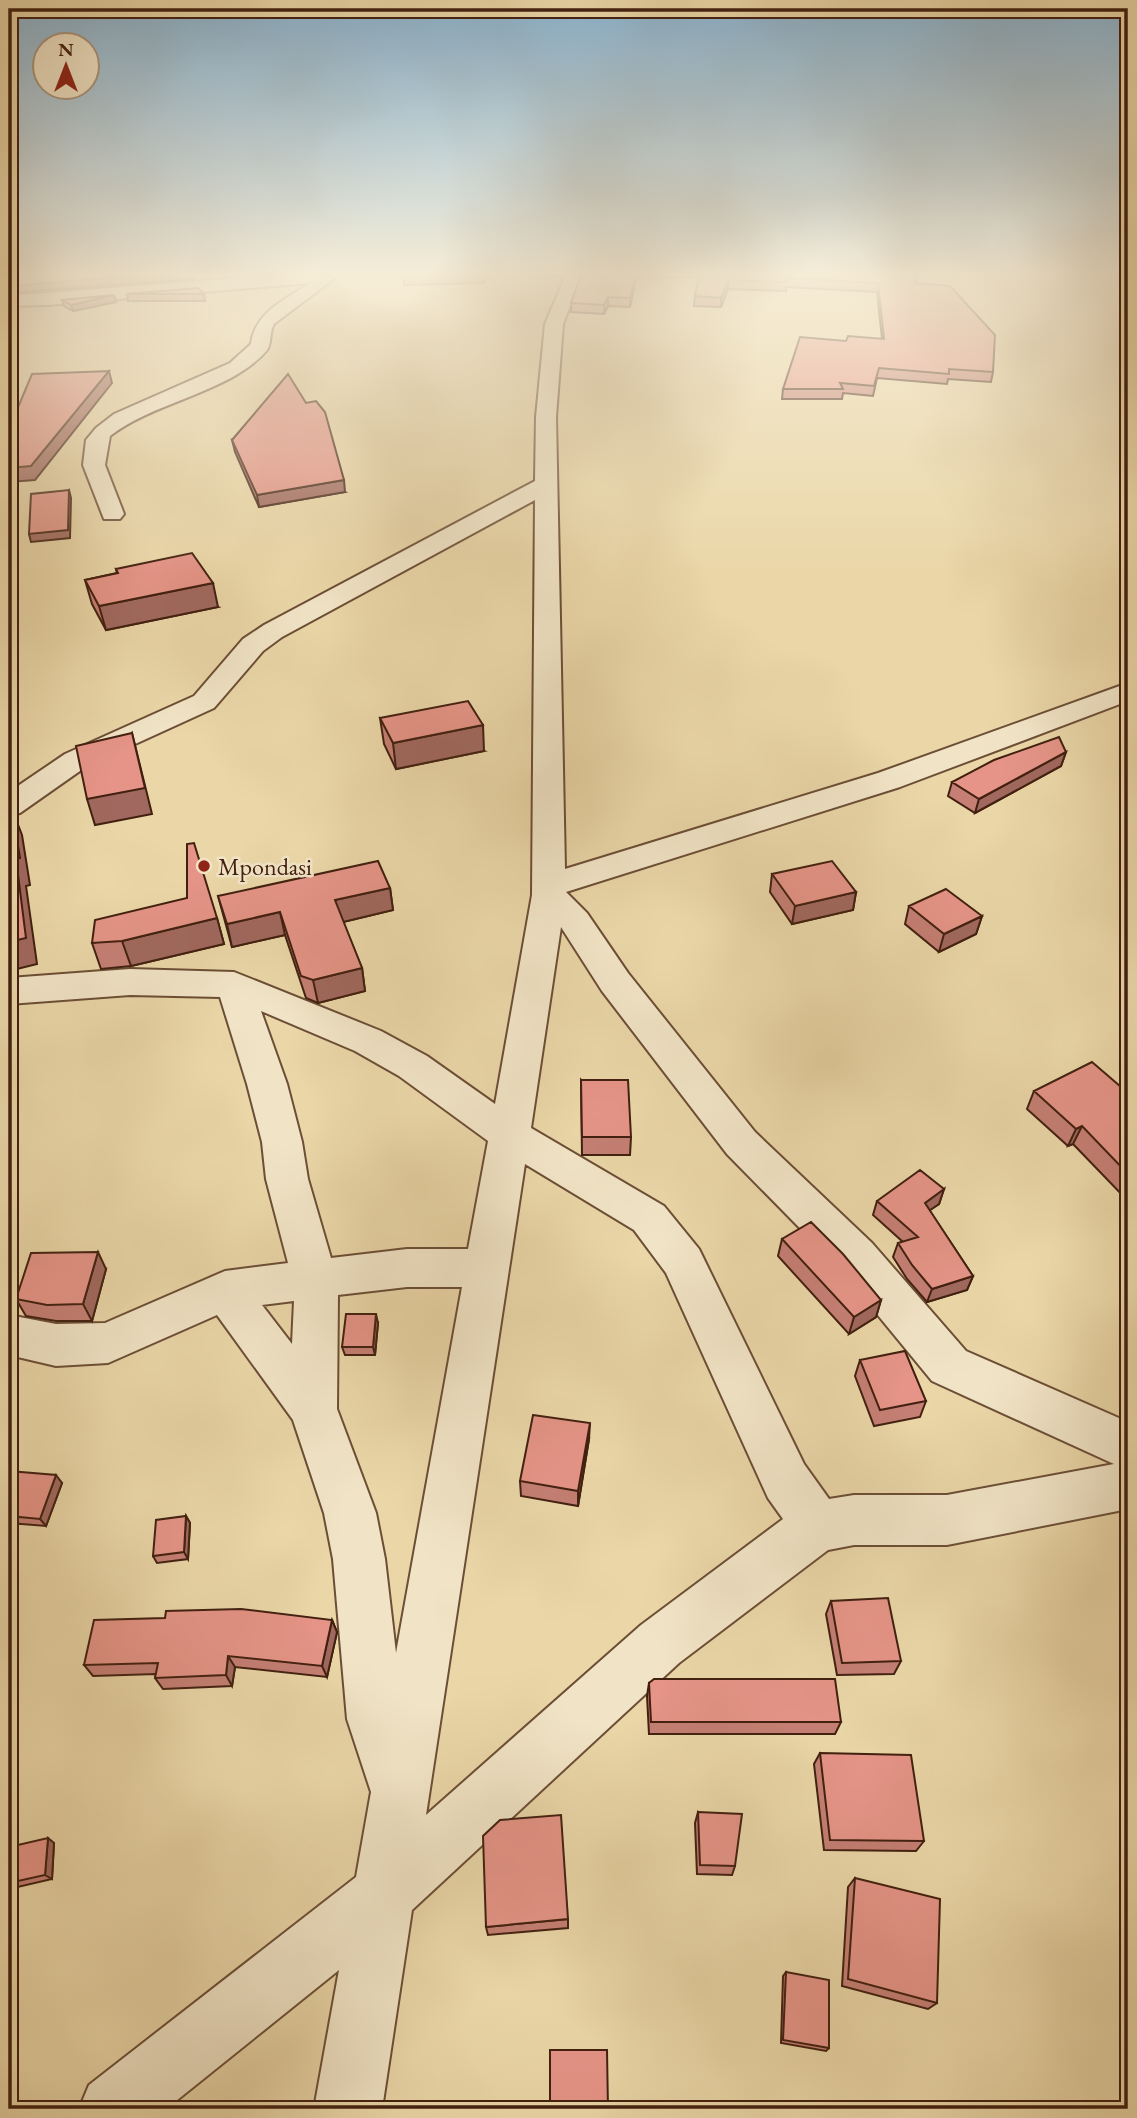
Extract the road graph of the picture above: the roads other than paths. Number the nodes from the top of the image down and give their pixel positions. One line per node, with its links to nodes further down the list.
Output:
1 (221, 374): 4 (street)
2 (550, 374): 3 (street)
3 (547, 484): 6 (street); 7 (street)
4 (112, 514)
5 (1128, 691): 7 (street)
6 (9, 806)
7 (548, 890): 10 (street); 16 (street)
8 (234, 985): 9 (street); 10 (street); 12 (street)
9 (9, 991)
10 (508, 1134): 11 (street); 18 (street)
11 (486, 1268): 12 (street); 19 (street)
12 (314, 1277): 13 (street); 15 (street)
13 (225, 1290): 14 (street); 15 (street)
14 (9, 1335)
15 (313, 1409): 19 (street)
16 (1128, 1446)
17 (1128, 1485): 18 (street)
18 (818, 1525): 20 (street)
19 (400, 1793): 20 (street)
20 (383, 1895): 21 (street); 22 (street)
21 (113, 2109)
22 (348, 2109)

